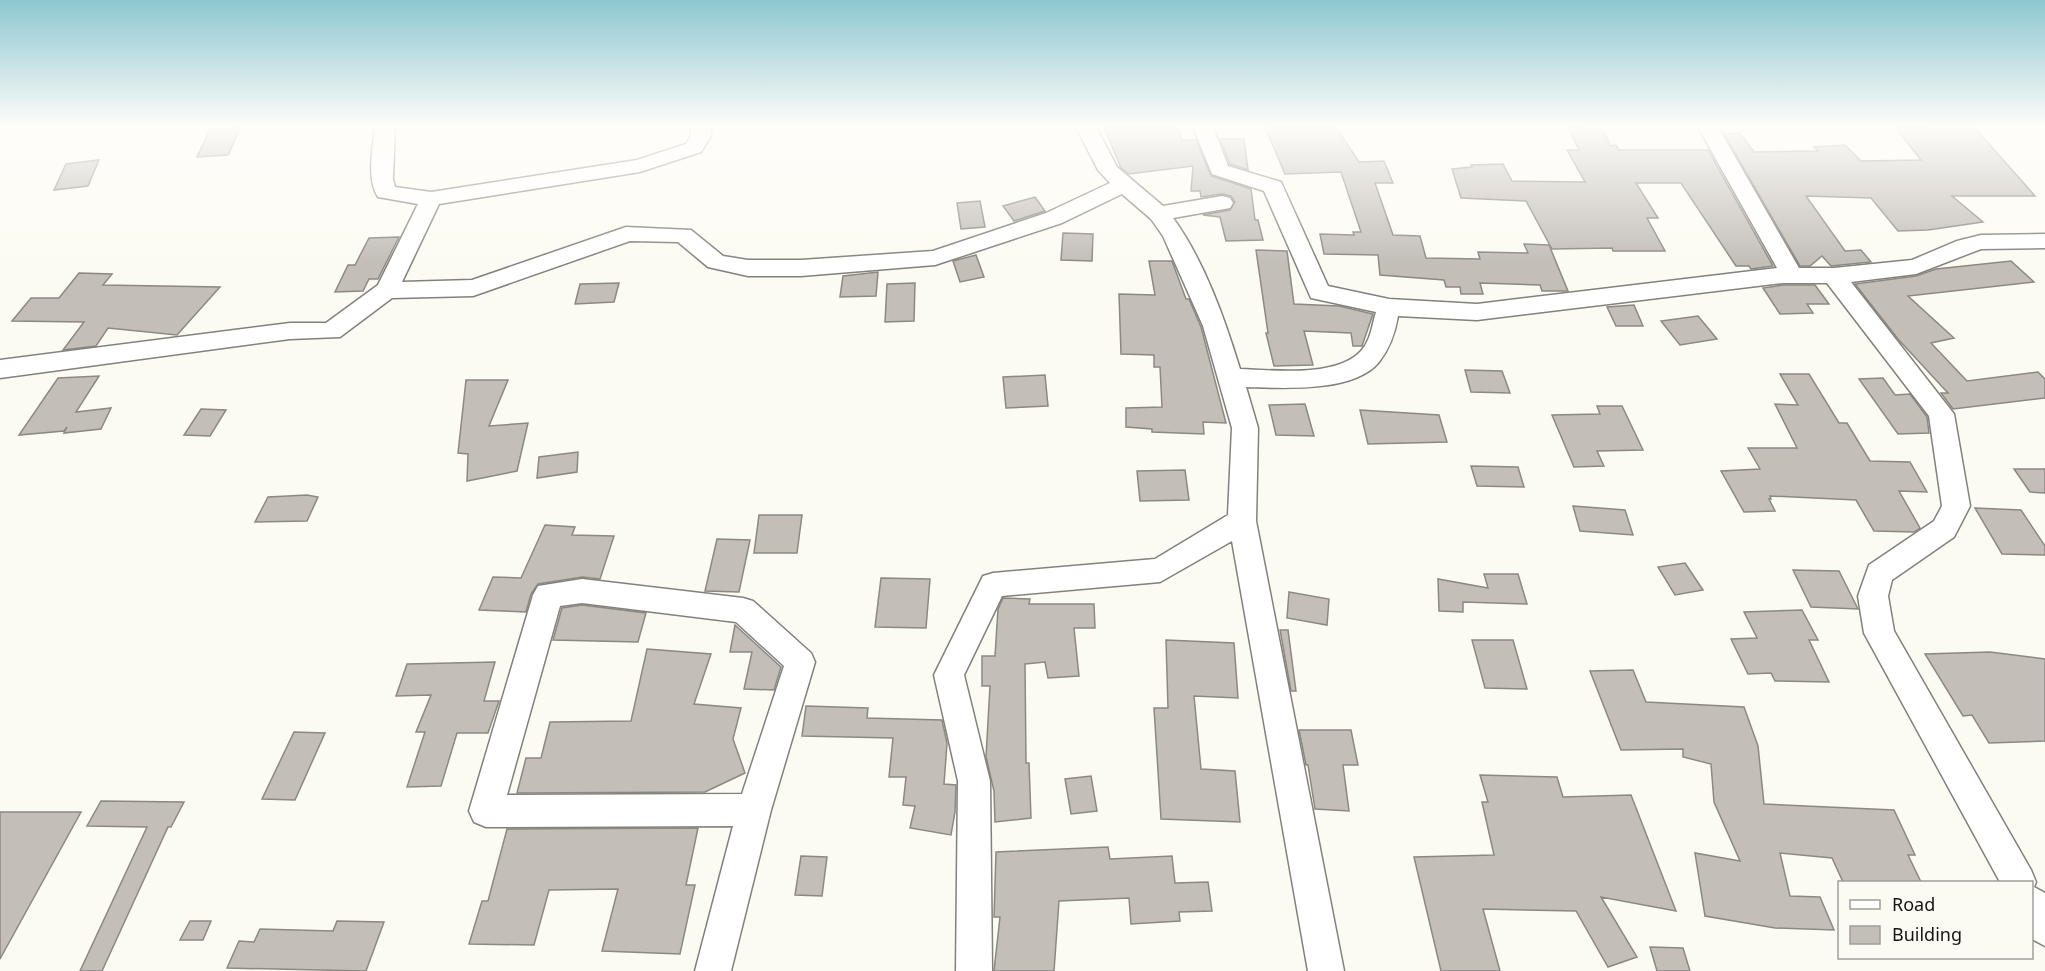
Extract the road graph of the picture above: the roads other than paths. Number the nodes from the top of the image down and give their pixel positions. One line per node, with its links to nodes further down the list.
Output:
1 (383, 172): 7 (street)
2 (600, 172): 7 (street)
3 (1111, 172): 6 (street)
4 (1226, 172): 14 (street)
5 (1734, 172): 11 (street)
6 (1125, 184): 9 (street); 13 (street)
7 (431, 199): 13 (street)
8 (1222, 203): 9 (street)
9 (1159, 214): 16 (street)
10 (2045, 241): 12 (street)
11 (1792, 275): 12 (street); 14 (street)
12 (1834, 276): 19 (street)
13 (387, 290): 15 (street)
14 (1389, 307): 16 (street)
15 (0, 369)
16 (1230, 378): 17 (street)
17 (1242, 521): 23 (street); 24 (street)
18 (754, 810): 18 (street); 22 (street)
19 (2018, 881)
20 (2033, 907): 21 (street)
21 (2045, 928)
22 (713, 971)
23 (974, 971)
24 (1326, 971)

